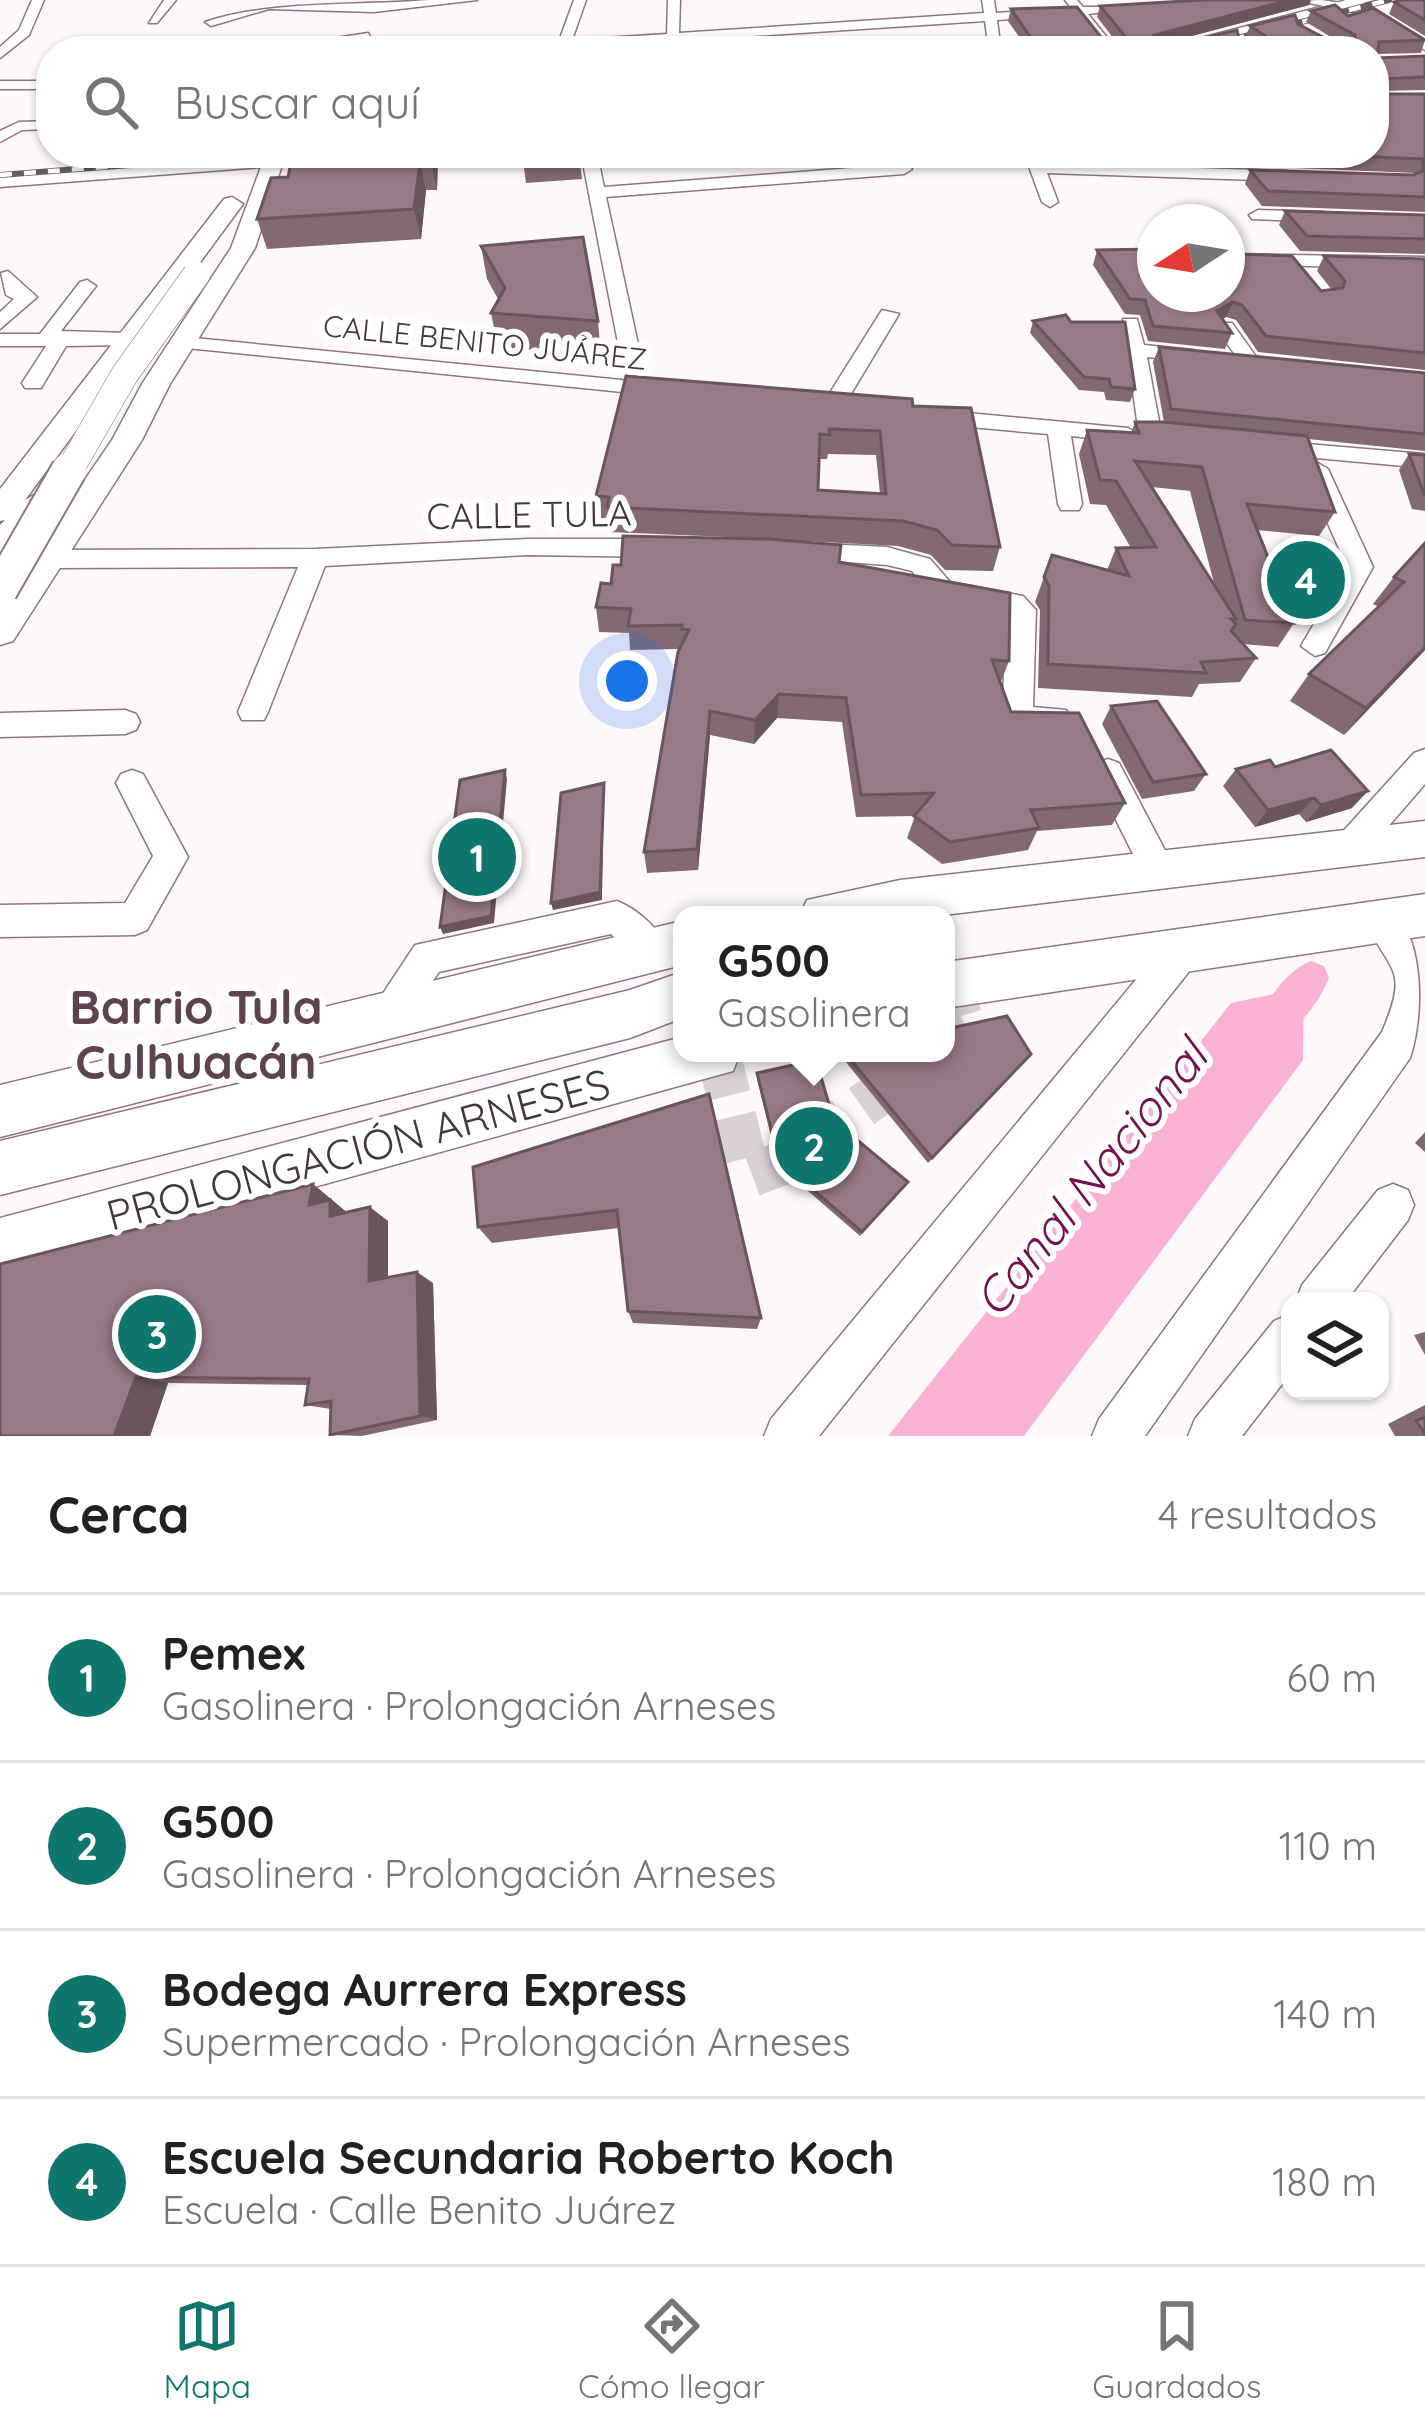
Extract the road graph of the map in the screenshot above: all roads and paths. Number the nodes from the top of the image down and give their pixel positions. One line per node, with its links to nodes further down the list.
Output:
1 (38, 0): 18 (street)
2 (170, 0): 15 (street)
3 (471, 0): 9 (street)
4 (580, 0): 22 (street)
5 (674, 0): 20 (street)
6 (1317, 0): 7 (street)
7 (1305, 1): 8 (street); 10 (street)
8 (1282, 2)
9 (371, 4): 16 (street); 21 (street)
10 (1355, 4): 12 (main road); 26 (main road); 27 (main road); 28 (street)
11 (1076, 5): 13 (street); 14 (street); 25 (street)
12 (1390, 6)
13 (990, 7): 19 (street)
14 (1148, 7)
15 (153, 20)
16 (211, 22)
17 (0, 31): 18 (street)
18 (25, 32): 29 (street)
19 (723, 33): 20 (street); 24 (street)
20 (674, 35): 23 (street)
21 (368, 36)
22 (567, 36)
23 (668, 36)
24 (724, 36)
25 (1100, 36)
26 (1222, 36)
27 (1272, 36)
28 (1425, 46)
29 (0, 54)
30 (0, 85): 31 (street)
31 (36, 85)
32 (36, 125): 33 (street)
33 (0, 137)
34 (36, 164): 35 (main road)
35 (0, 166)
36 (138, 168): 45 (main road)
37 (241, 168): 48 (main road)
38 (271, 168): 63 (main road)
39 (592, 168): 46 (street)
40 (1039, 168): 47 (street)
41 (1136, 168): 43 (street)
42 (904, 169): 46 (street)
43 (1223, 175): 44 (street); 50 (street)
44 (1314, 177)
45 (0, 181)
46 (597, 193): 65 (street)
47 (1050, 202)
48 (232, 204): 61 (main road); 82 (main road, bridge)
49 (1354, 218): 50 (street)
50 (1276, 237): 51 (street); 52 (street); 55 (street)
51 (1245, 251)
52 (1425, 263)
53 (8, 277): 58 (street)
54 (87, 286): 60 (street)
55 (1314, 286)
56 (889, 314): 69 (street)
57 (1130, 323): 64 (street)
58 (0, 324): 60 (street)
59 (1225, 327): 64 (street)
60 (55, 336): 61 (street); 62 (street); 66 (street)
61 (128, 339): 76 (main road)
62 (0, 340)
63 (184, 343): 67 (main road); 68 (street, CALLE BENITO JUÁREZ)
64 (1133, 350): 71 (street)
65 (630, 353)
66 (33, 383)
67 (156, 384): 77 (main road); 81 (main road)
68 (693, 393)
69 (832, 407)
70 (923, 416): 71 (street)
71 (1059, 430): 75 (street)
72 (1242, 445): 73 (street)
73 (1310, 451): 74 (street); 84 (street)
74 (1425, 461)
75 (1070, 504)
76 (0, 511)
77 (0, 545)
78 (695, 549): 80 (street, CALLE TULA)
79 (767, 550): 86 (street)
80 (315, 558): 81 (street, CALLE TULA); 85 (street)
81 (47, 559): 83 (main road)
82 (0, 590)
83 (0, 632)
84 (1315, 646)
85 (253, 712)
86 (1080, 721)
87 (125, 722): 88 (street)
88 (0, 725)
89 (1097, 749): 94 (street)
90 (1425, 762): 93 (street)
91 (132, 783): 97 (street)
92 (1425, 839): 93 (main road)
93 (1349, 848): 94 (main road)
94 (1157, 868): 95 (main road)
95 (898, 906)
96 (1387, 919): 99 (main road); 110 (street)
97 (0, 920)
98 (666, 946): 103 (main road)
99 (1181, 952): 100 (main road); 109 (street)
100 (955, 984)
101 (673, 998): 104 (main road)
102 (683, 1062): 106 (main road, PROLONGACIÓN ARNESES)
103 (0, 1111)
104 (0, 1168)
105 (1394, 1205): 107 (street)
106 (0, 1246)
107 (1325, 1292)
108 (1281, 1348): 111 (street)
109 (788, 1436)
110 (1116, 1436)
111 (1212, 1436)

